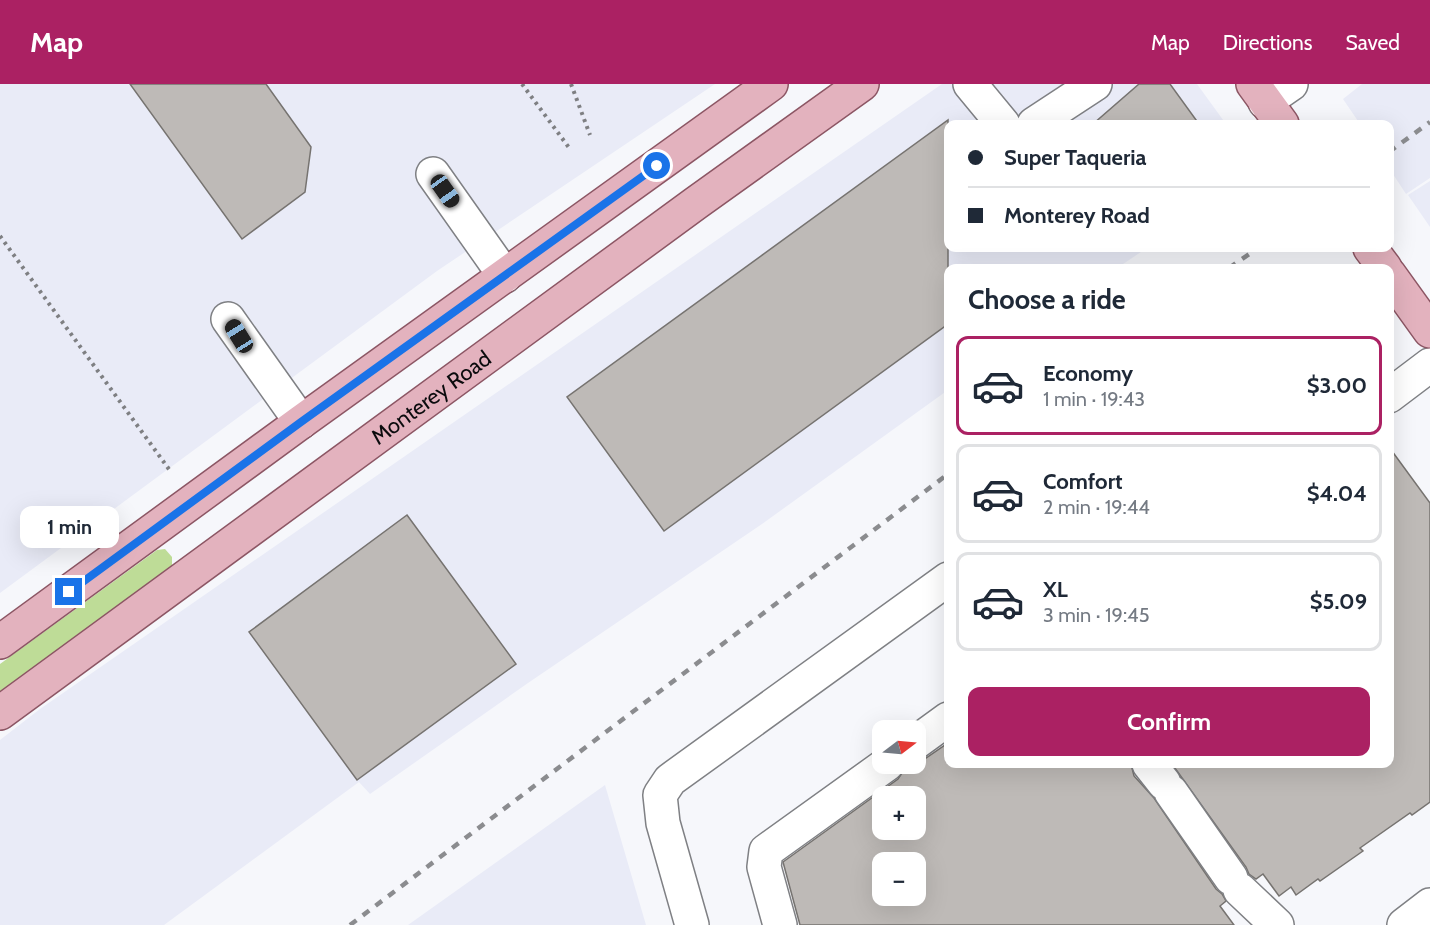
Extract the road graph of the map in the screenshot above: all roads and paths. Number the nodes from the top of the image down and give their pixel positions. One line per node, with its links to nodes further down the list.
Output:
1 (522, 84): 10 (path)
2 (572, 84): 9 (path)
3 (771, 84): 13 (main road)
4 (862, 84): 23 (main road, Monterey Road)
5 (1095, 84): 8 (street)
6 (976, 86): 7 (street)
7 (1000, 120)
8 (1040, 120)
9 (590, 135)
10 (570, 149)
11 (433, 174): 13 (street)
12 (0, 236): 20 (path)
13 (505, 276): 19 (main road)
14 (1394, 281): 16 (main road)
15 (228, 319): 19 (street)
16 (1430, 331)
17 (1430, 365): 18 (street)
18 (1394, 392)
19 (301, 422): 22 (main road)
20 (171, 472)
21 (944, 582): 29 (street)
22 (4, 632)
23 (0, 713)
24 (944, 722): 25 (street)
25 (926, 735)
26 (873, 774): 30 (street)
27 (1161, 780): 31 (street)
28 (1430, 905): 32 (street)
29 (692, 925)
30 (780, 925)
31 (1277, 925)
32 (1404, 925)

